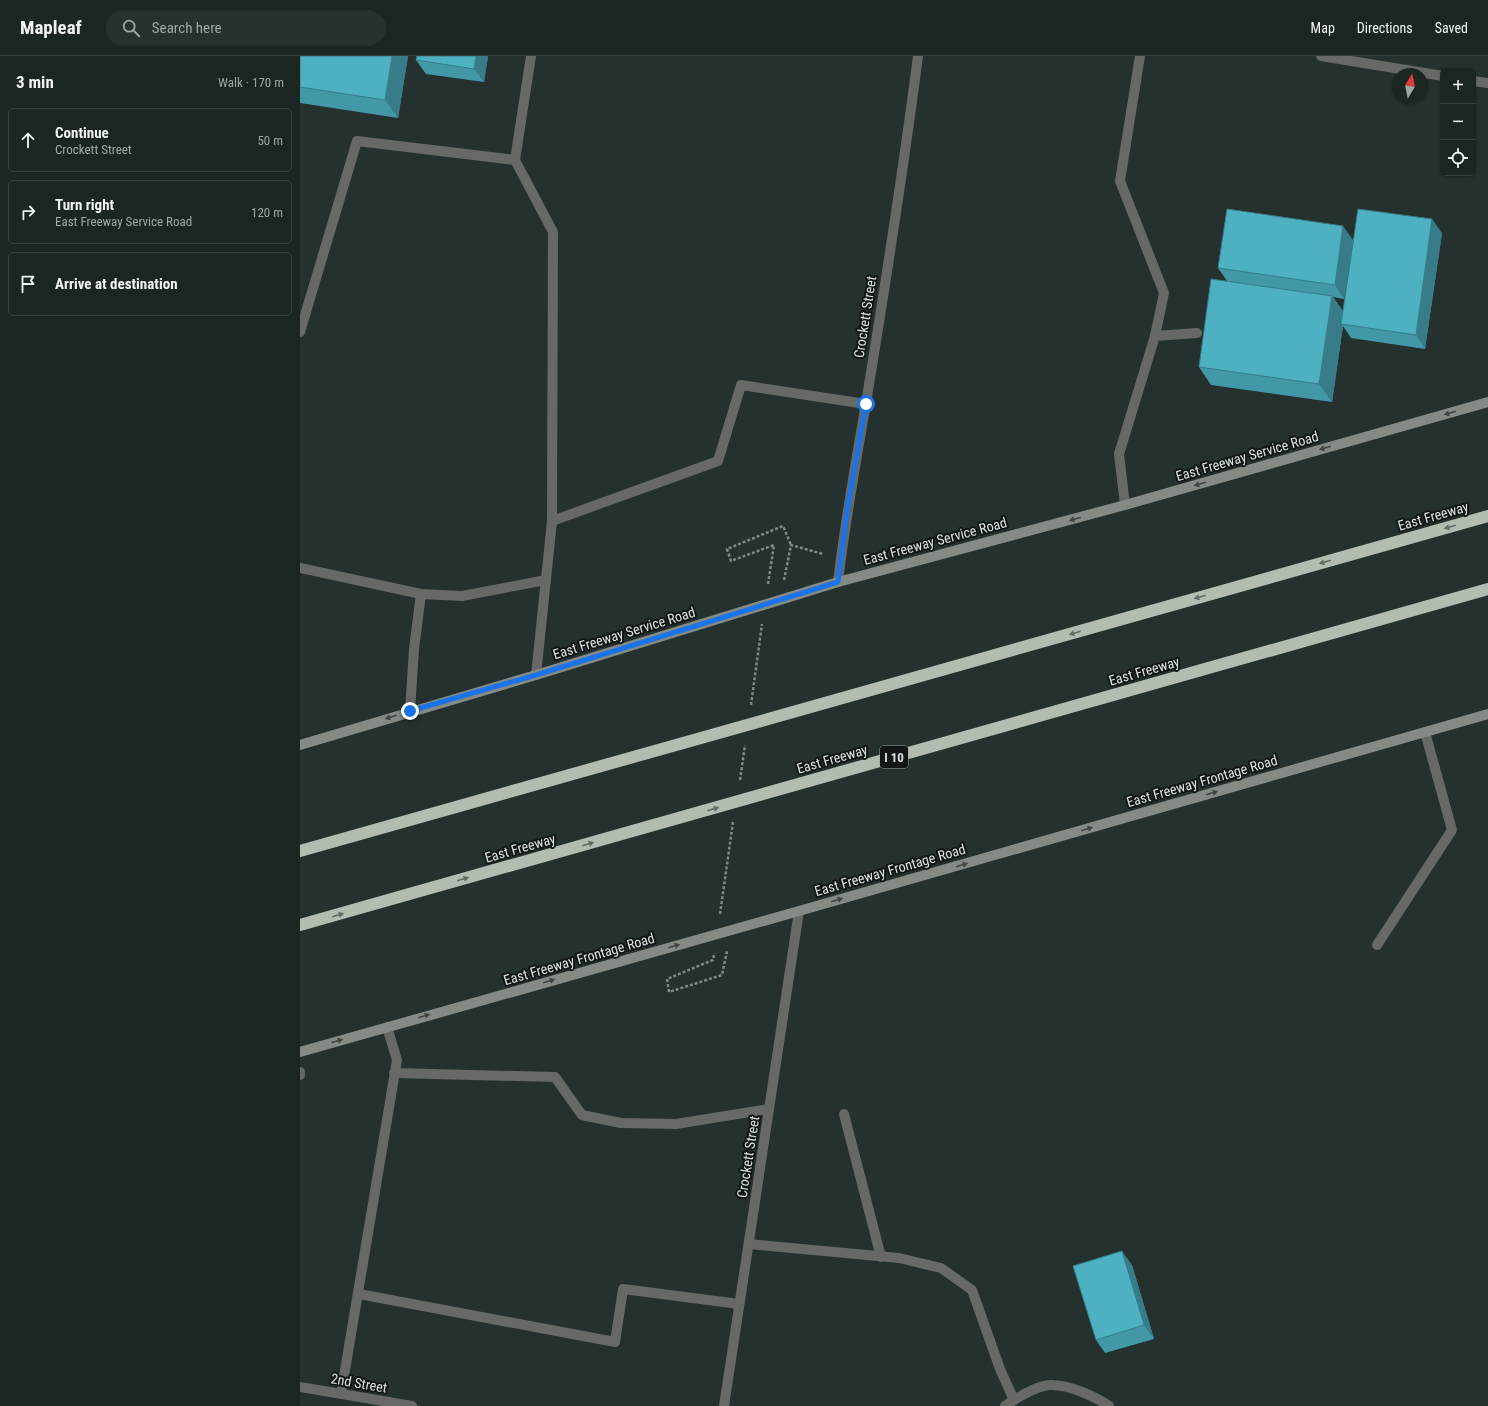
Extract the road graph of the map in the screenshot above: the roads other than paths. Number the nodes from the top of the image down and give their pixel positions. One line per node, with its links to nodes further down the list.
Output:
1 (531, 56): 8 (street)
2 (918, 56): 13 (street, Crockett Street)
3 (1140, 56): 11 (street)
4 (1321, 56): 5 (street)
5 (1440, 76)
6 (1476, 81): 7 (street)
7 (1488, 83)
8 (515, 160): 9 (street); 16 (street)
9 (300, 332)
10 (1197, 333): 11 (street)
11 (1155, 336): 14 (street)
12 (1488, 402): 14 (main road, East Freeway Service Road, one-way to 14)
13 (866, 404): 16 (street); 19 (street, Crockett Street)
14 (1125, 505): 19 (main road, East Freeway Service Road, one-way to 19)
15 (1488, 516): 27 (highway, East Freeway, one-way to 27)
16 (552, 521): 18 (street)
17 (300, 568): 21 (street)
18 (546, 580): 21 (street); 22 (street)
19 (838, 582): 22 (main road, East Freeway Service Road)
20 (1488, 589): 29 (highway, East Freeway / I 10, one-way to 20)
21 (421, 594): 23 (street)
22 (536, 675): 23 (main road, East Freeway Service Road)
23 (410, 711): 26 (main road, East Freeway Service Road, one-way to 26)
24 (1488, 714): 25 (main road, East Freeway Frontage Road)
25 (1425, 732): 28 (main road, East Freeway Frontage Road, one-way to 25); 30 (street)
26 (300, 745)
27 (300, 851)
28 (799, 911): 31 (main road, East Freeway Frontage Road, one-way to 28); 36 (street, Crockett Street)
29 (300, 926)
30 (1377, 945)
31 (387, 1027): 32 (main road, East Freeway Frontage Road, one-way to 31); 34 (street)
32 (300, 1052)
33 (300, 1072): 35 (street)
34 (394, 1073): 36 (street); 40 (street)
35 (300, 1075)
36 (769, 1109): 38 (street, Crockett Street)
37 (844, 1114): 39 (street)
38 (749, 1244): 39 (street); 41 (street, Crockett Street)
39 (881, 1257): 44 (street)
40 (359, 1294): 41 (street); 43 (street)
41 (739, 1304): 46 (street, Crockett Street)
42 (300, 1387): 43 (street, 2nd Street)
43 (341, 1394): 45 (street, 2nd Street)
44 (1014, 1400): 47 (street); 48 (street)
45 (407, 1406)
46 (724, 1406)
47 (1005, 1406)
48 (1109, 1406)

